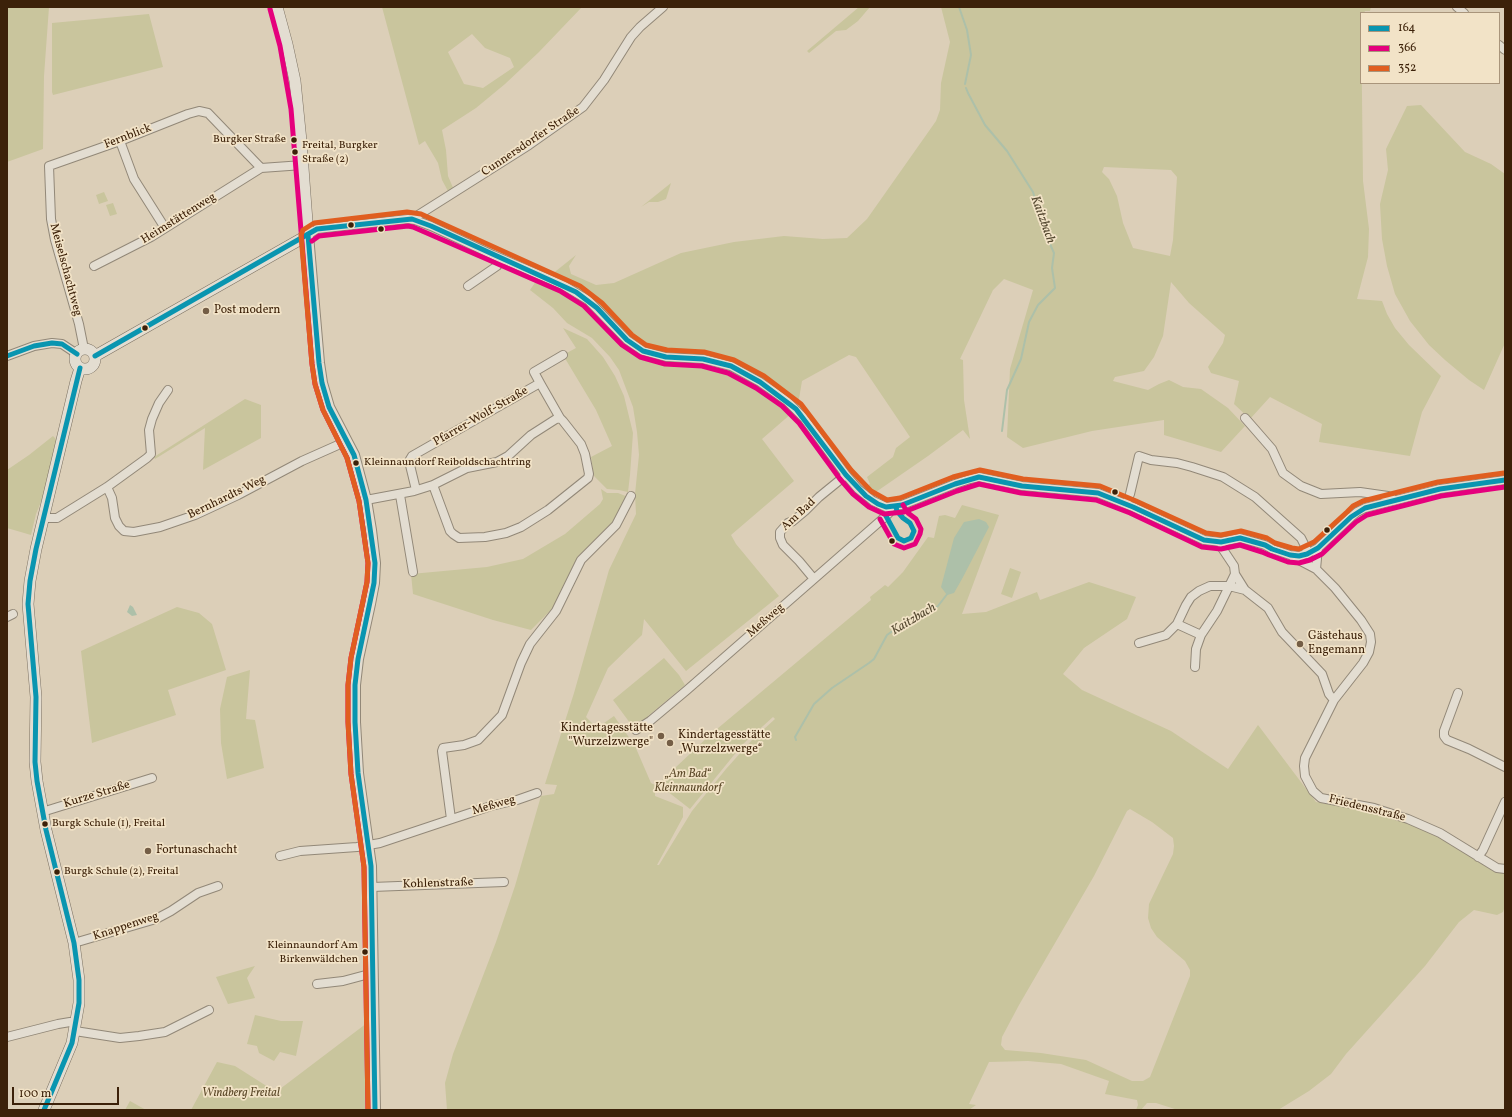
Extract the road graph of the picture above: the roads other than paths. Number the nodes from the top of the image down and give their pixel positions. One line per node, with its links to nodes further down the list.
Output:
1 (276, 7): 4 (main road)
2 (663, 7): 7 (street, Cunnersdorfer Straße)
3 (120, 141): 5 (street, Fernblick); 6 (street, Fernblick); 8 (street)
4 (303, 165): 6 (street); 9 (main road)
5 (49, 166): 13 (street, Meiselschachtweg)
6 (261, 168): 8 (street, Heimstättenweg)
7 (412, 220): 9 (street); 10 (street)
8 (165, 228): 11 (street, Heimstättenweg)
9 (308, 235): 16 (main road); 22 (street)
10 (502, 259): 12 (street); 23 (street)
11 (94, 266)
12 (468, 286)
13 (80, 352): 15 (street); 16 (main road); 17 (main road)
14 (563, 355): 18 (street, Pfarrer-Wolf-Straße)
15 (7, 356)
16 (95, 356): 17 (main road)
17 (80, 368): 34 (main road)
18 (540, 383): 20 (street, Pfarrer-Wolf-Straße); 27 (street, Pfarrer-Wolf-Straße)
19 (168, 390): 26 (street)
20 (560, 418): 25 (street); 25 (street, Pfarrer-Wolf-Straße)
21 (1244, 418): 31 (street)
22 (347, 441): 26 (street, Bernhardts Weg); 30 (street)
23 (846, 475): 33 (street); 42 (street, Am Bad)
24 (1505, 480): 31 (street)
25 (433, 485): 27 (street)
26 (107, 487): 34 (street)
27 (416, 490): 28 (street)
28 (400, 495): 30 (street); 40 (street)
29 (631, 496): 57 (street)
30 (366, 500): 58 (street)
31 (1392, 501): 36 (street)
32 (1126, 504): 33 (street); 35 (street); 37 (street)
33 (890, 508): 42 (street, Meßweg)
34 (43, 518): 56 (main road)
35 (1221, 542): 38 (street); 41 (street)
36 (1318, 548): 37 (street); 39 (street)
37 (1307, 554): 38 (street)
38 (1291, 555): 39 (street, Friedensstraße)
39 (1316, 569): 50 (street, Friedensstraße)
40 (413, 572)
41 (1235, 574): 43 (street); 44 (street)
42 (814, 579): 51 (street, Meßweg)
43 (1229, 586): 44 (street); 45 (street); 46 (street)
44 (1246, 590): 50 (street)
45 (1177, 624): 46 (street); 47 (street)
46 (1201, 635): 48 (street)
47 (1139, 644)
48 (1195, 667)
49 (1458, 693): 52 (street)
50 (1334, 700): 60 (street, Friedensstraße)
51 (636, 730)
52 (1505, 767)
53 (152, 778): 56 (street, Kurze Straße)
54 (537, 793): 57 (street, Meßweg)
55 (1505, 802): 60 (street)
56 (42, 812): 65 (main road)
57 (451, 819): 58 (street, Meßweg)
58 (369, 845): 59 (street); 64 (street)
59 (280, 856)
60 (1478, 857): 61 (street, Friedensstraße)
61 (1505, 869)
62 (504, 882): 64 (street, Kohlenstraße)
63 (218, 886): 65 (street, Knappenweg)
64 (372, 887): 66 (street)
65 (74, 943): 69 (main road)
66 (373, 973): 67 (street); 72 (street)
67 (317, 984)
68 (208, 1010): 69 (street)
69 (76, 1027): 70 (street); 71 (main road)
70 (7, 1037)
71 (44, 1110)
72 (375, 1110)

